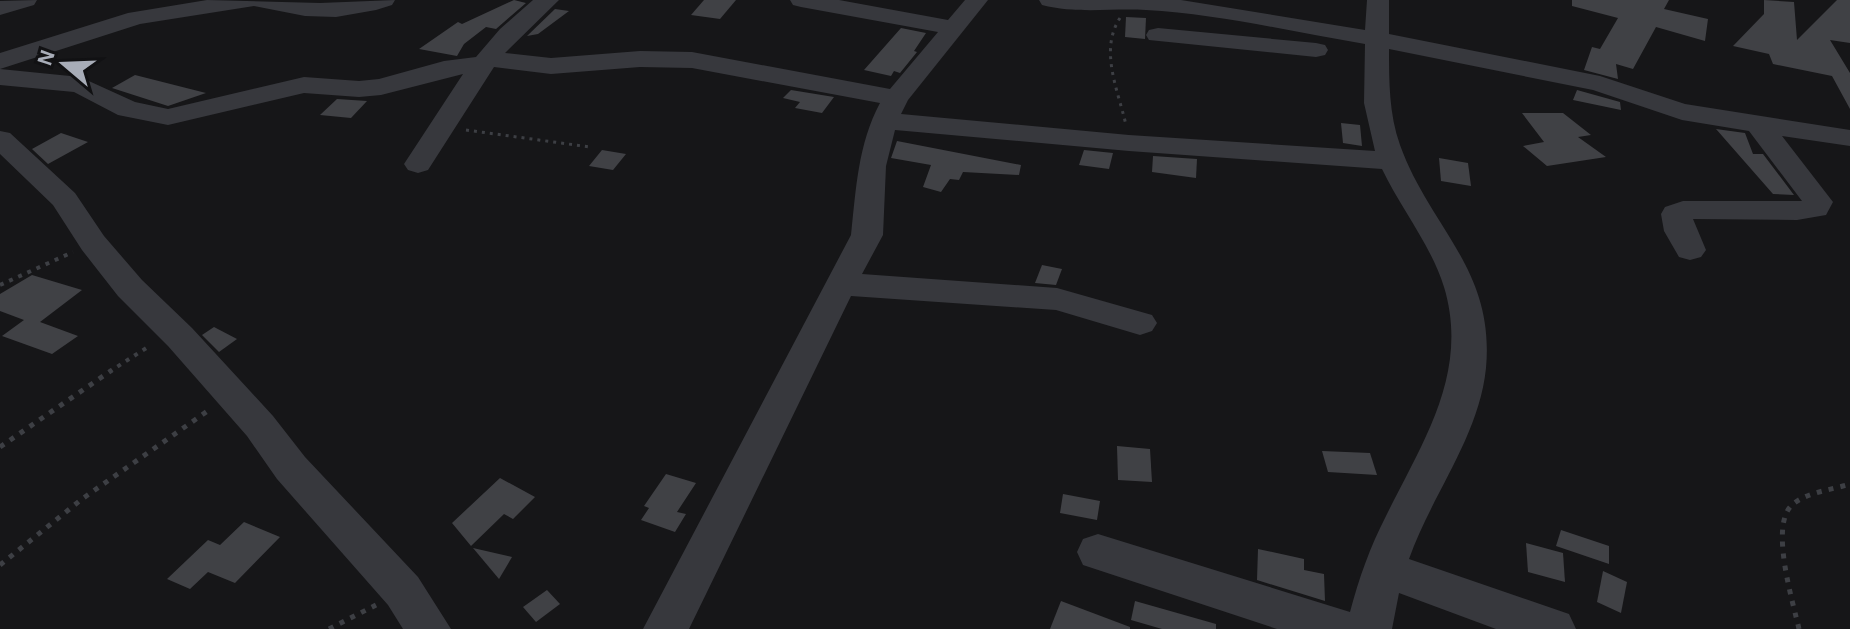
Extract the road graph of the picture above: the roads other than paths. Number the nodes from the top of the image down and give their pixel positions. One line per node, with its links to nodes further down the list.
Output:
1 (26, 0): 11 (street)
2 (232, 0): 3 (street); 15 (street)
3 (254, 0): 4 (street)
4 (384, 0)
5 (548, 0): 16 (street)
6 (801, 0): 12 (street)
7 (977, 0): 12 (street)
8 (1050, 0): 10 (street)
9 (1378, 0): 14 (street)
10 (1130, 2): 14 (street)
11 (0, 8)
12 (954, 28): 18 (street)
13 (1158, 35): 14 (street)
14 (1377, 47): 19 (street); 23 (street)
15 (0, 61)
16 (486, 62): 17 (street); 18 (street); 25 (street)
17 (0, 77)
18 (890, 110): 23 (street); 27 (street)
19 (1759, 125): 20 (street); 26 (street)
20 (1816, 134): 21 (street); 24 (street)
21 (1850, 138)
22 (8, 158): 31 (street)
23 (1392, 161): 30 (street)
24 (1850, 161)
25 (418, 164)
26 (1690, 250)
27 (840, 284): 28 (street); 32 (street)
28 (1140, 323)
29 (1098, 552): 33 (street)
30 (1384, 569): 34 (street); 35 (street)
31 (428, 629)
32 (666, 629)
33 (1340, 629)
34 (1369, 629)
35 (1553, 629)

